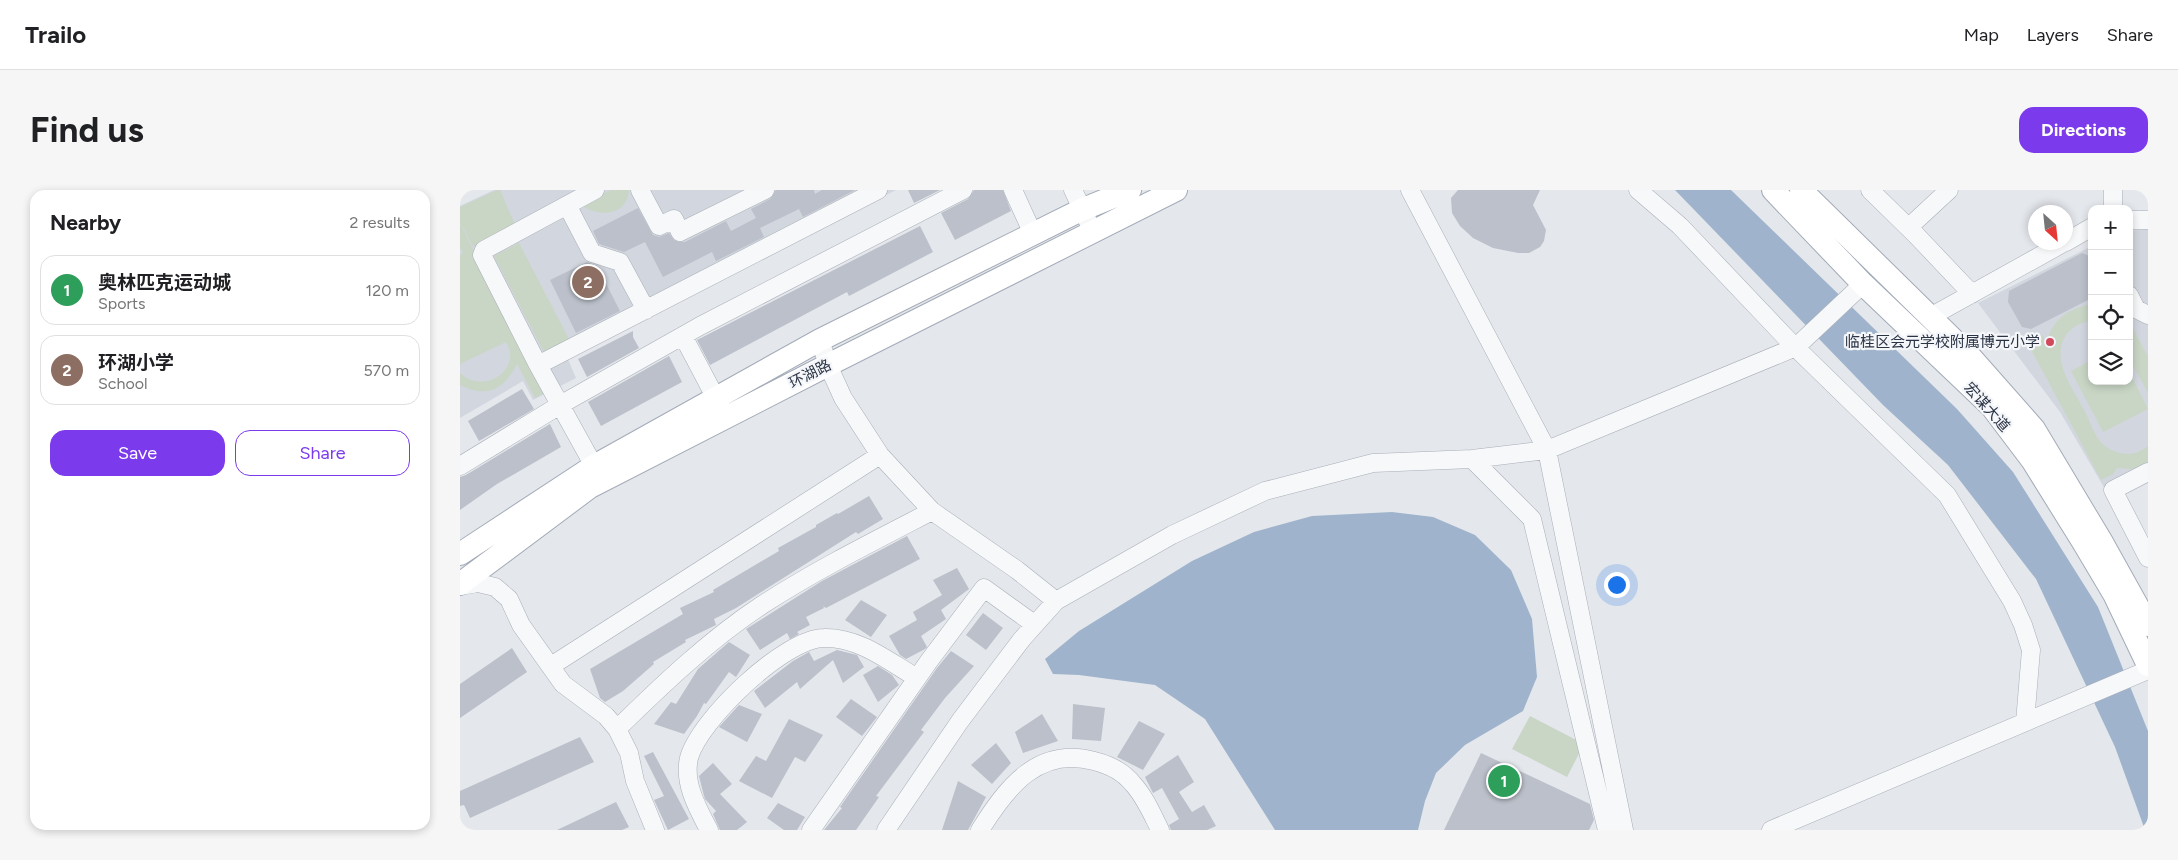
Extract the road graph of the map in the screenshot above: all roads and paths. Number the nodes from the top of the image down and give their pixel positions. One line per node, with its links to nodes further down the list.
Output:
1 (595, 190): 17 (street)
2 (640, 190): 3 (street)
3 (764, 190)
4 (878, 190): 30 (street)
5 (963, 190): 33 (street)
6 (1013, 190): 24 (street)
7 (1130, 190): 16 (main road, 环湖路)
8 (1176, 190): 23 (main road, 环湖路)
9 (1410, 190): 40 (street)
10 (1638, 190): 35 (street)
11 (1773, 190): 27 (main road, 宏谋大道)
12 (1801, 190): 32 (main road, 宏谋大道)
13 (1870, 190): 21 (street)
14 (1949, 190): 21 (street)
15 (2113, 190): 18 (street)
16 (1077, 200): 23 (street); 24 (main road, 环湖路)
17 (567, 205): 30 (street); 36 (street)
18 (2113, 205)
19 (2133, 220): 20 (street)
20 (2148, 220)
21 (1909, 227): 28 (street)
22 (2088, 229): 25 (street)
23 (1093, 232): 37 (main road, 环湖路)
24 (1034, 234): 34 (main road, 环湖路)
25 (2073, 238)
26 (2051, 250): 28 (street)
27 (1863, 284): 35 (street); 54 (main road, 宏谋大道)
28 (1972, 294): 32 (street)
29 (2133, 303): 31 (street)
30 (646, 310): 36 (street)
31 (2148, 315)
32 (1930, 317): 52 (main road, 宏谋大道)
33 (683, 336): 38 (street); 39 (street)
34 (820, 340): 37 (street); 39 (main road, 环湖路)
35 (1796, 347): 40 (street); 56 (street)
36 (538, 365): 38 (street)
37 (828, 365): 39 (main road, 环湖路); 41 (street)
38 (560, 405): 43 (street); 45 (street)
39 (720, 408): 45 (main road, 环湖路)
40 (1547, 450): 42 (street); 65 (street)
41 (880, 455): 46 (street); 53 (street)
42 (1472, 459): 50 (street); 64 (street)
43 (460, 466)
44 (2148, 472): 48 (street)
45 (598, 473): 47 (main road, 环湖路); 49 (main road, 环湖路)
46 (932, 511): 50 (street); 57 (street)
47 (460, 554)
48 (2148, 558)
49 (460, 585): 53 (street)
50 (1056, 601): 51 (street)
51 (1034, 624): 55 (street); 61 (street)
52 (2148, 625)
53 (551, 666): 57 (street)
54 (2143, 670): 56 (street)
55 (917, 678): 59 (street); 60 (street)
56 (2025, 722): 66 (street)
57 (617, 729): 58 (street)
58 (655, 830)
59 (709, 830)
60 (811, 830)
61 (886, 830)
62 (980, 830): 63 (street)
63 (1160, 830)
64 (1607, 830)
65 (1624, 830)
66 (1771, 830)

